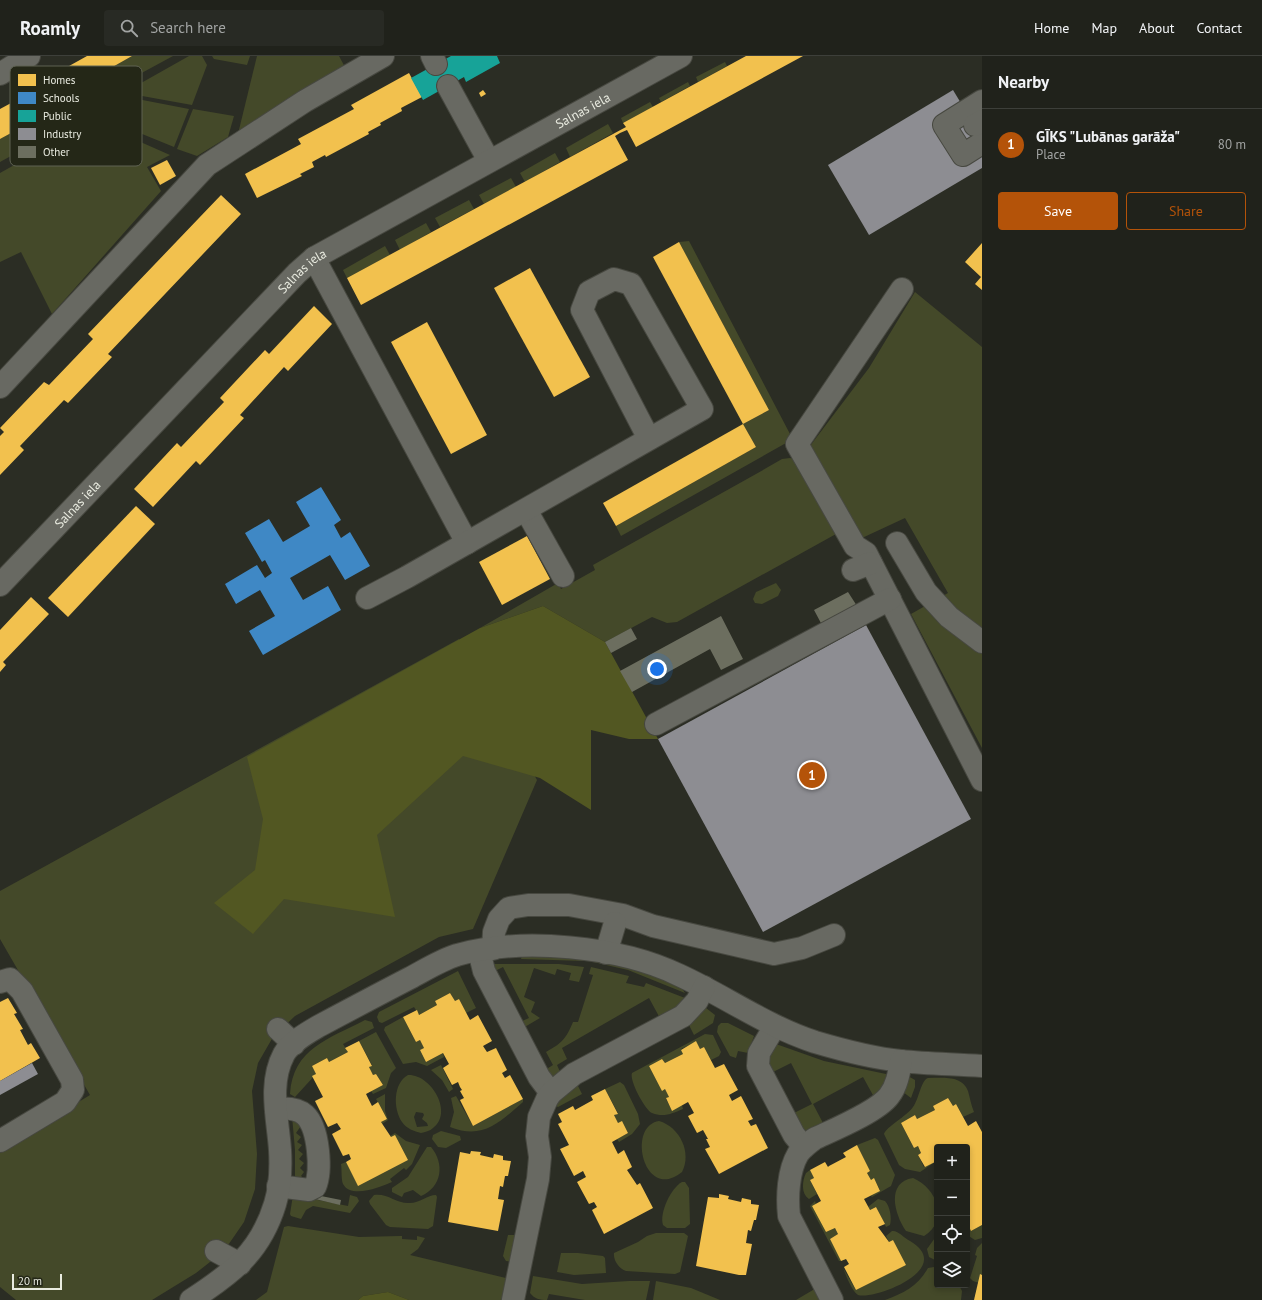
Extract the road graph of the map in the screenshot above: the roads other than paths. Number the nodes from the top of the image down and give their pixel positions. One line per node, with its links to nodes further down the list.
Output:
1 (30, 56): 4 (street)
2 (681, 56): 10 (street, Salnas iela)
3 (380, 57): 13 (street)
4 (13, 66)
5 (10, 68): 6 (street)
6 (0, 74)
7 (448, 86): 10 (street)
8 (982, 101): 9 (street)
9 (980, 130)
10 (490, 161): 11 (street, Salnas iela)
11 (314, 258): 16 (street); 19 (street, Salnas iela)
12 (902, 289): 21 (street)
13 (0, 387)
14 (649, 439): 14 (street); 15 (street)
15 (526, 510): 16 (street); 18 (street)
16 (467, 543): 20 (street)
17 (897, 544): 22 (street)
18 (563, 576)
19 (0, 585)
20 (367, 598)
21 (890, 599): 23 (street); 24 (street)
22 (982, 642)
23 (656, 724)
24 (982, 780)
25 (615, 923): 28 (street)
26 (834, 935): 27 (street)
27 (486, 950): 28 (street); 33 (street); 36 (street)
28 (606, 953): 30 (street)
29 (0, 982): 38 (street)
30 (704, 988): 31 (street); 36 (street)
31 (775, 1026): 34 (street); 39 (street)
32 (278, 1029): 33 (street)
33 (294, 1044): 37 (street)
34 (901, 1061): 35 (street); 39 (street)
35 (982, 1066)
36 (552, 1092): 44 (street)
37 (276, 1109): 40 (street); 40 (street)
38 (0, 1141)
39 (804, 1147): 45 (street)
40 (278, 1186): 42 (street)
41 (216, 1251): 42 (street)
42 (240, 1264): 43 (street)
43 (191, 1300)
44 (513, 1300)
45 (832, 1300)

